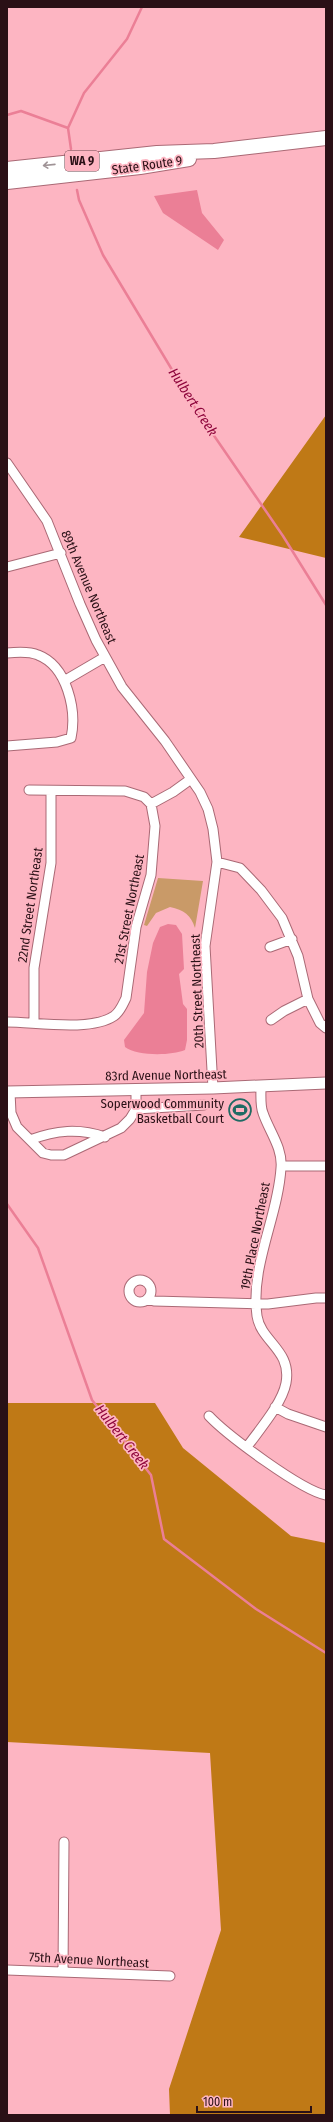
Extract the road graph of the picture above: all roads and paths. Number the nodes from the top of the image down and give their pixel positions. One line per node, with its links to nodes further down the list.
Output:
1 (326, 138): 2 (main road, State Route 9 / WA 9)
2 (214, 151): 3 (main road, State Route 9 / WA 9, one-way to 3); 4 (main road, State Route 9 / WA 9)
3 (7, 169)
4 (7, 182)
5 (7, 463): 6 (street, 89th Avenue Northeast)
6 (61, 553): 7 (street); 9 (street, 89th Avenue Northeast)
7 (7, 567)
8 (7, 653): 10 (street)
9 (105, 657): 10 (street); 12 (street, 89th Avenue Northeast)
10 (64, 681): 11 (street)
11 (7, 746)
12 (191, 779): 15 (street); 16 (street, 20th Street Northeast)
13 (29, 790): 14 (street)
14 (51, 791): 15 (street); 22 (street, 22nd Street Northeast)
15 (152, 804): 22 (street, 21st Street Northeast)
16 (217, 862): 17 (street); 26 (street, 20th Street Northeast)
17 (292, 939): 18 (street); 19 (street)
18 (270, 947)
19 (308, 999): 20 (street); 23 (street)
20 (271, 1020)
21 (7, 1022): 22 (street)
22 (34, 1022)
23 (326, 1028)
24 (326, 1083): 25 (street, 83rd Avenue Northeast)
25 (261, 1086): 26 (street, 83rd Avenue Northeast); 33 (street, 19th Place Northeast)
26 (213, 1088): 27 (street, 83rd Avenue Northeast)
27 (136, 1089): 28 (street, 83rd Avenue Northeast); 30 (street)
28 (9, 1092): 32 (street)
29 (204, 1105): 30 (street)
30 (136, 1109): 31 (street)
31 (105, 1137): 32 (street); 32 (street)
32 (30, 1140)
33 (282, 1166): 34 (street); 37 (street, 19th Place Northeast)
34 (326, 1166)
35 (326, 1298): 37 (street)
36 (147, 1299): 37 (street)
37 (256, 1304): 38 (street, 19th Place Northeast)
38 (274, 1407): 40 (street); 41 (street, 19th Place Northeast)
39 (209, 1416): 41 (street)
40 (326, 1427)
41 (247, 1447): 42 (street)
42 (326, 1495)
43 (64, 1842): 45 (street)
44 (7, 1970): 45 (street, 75th Avenue Northeast)
45 (63, 1972): 46 (street, 75th Avenue Northeast)
46 (170, 1976)

